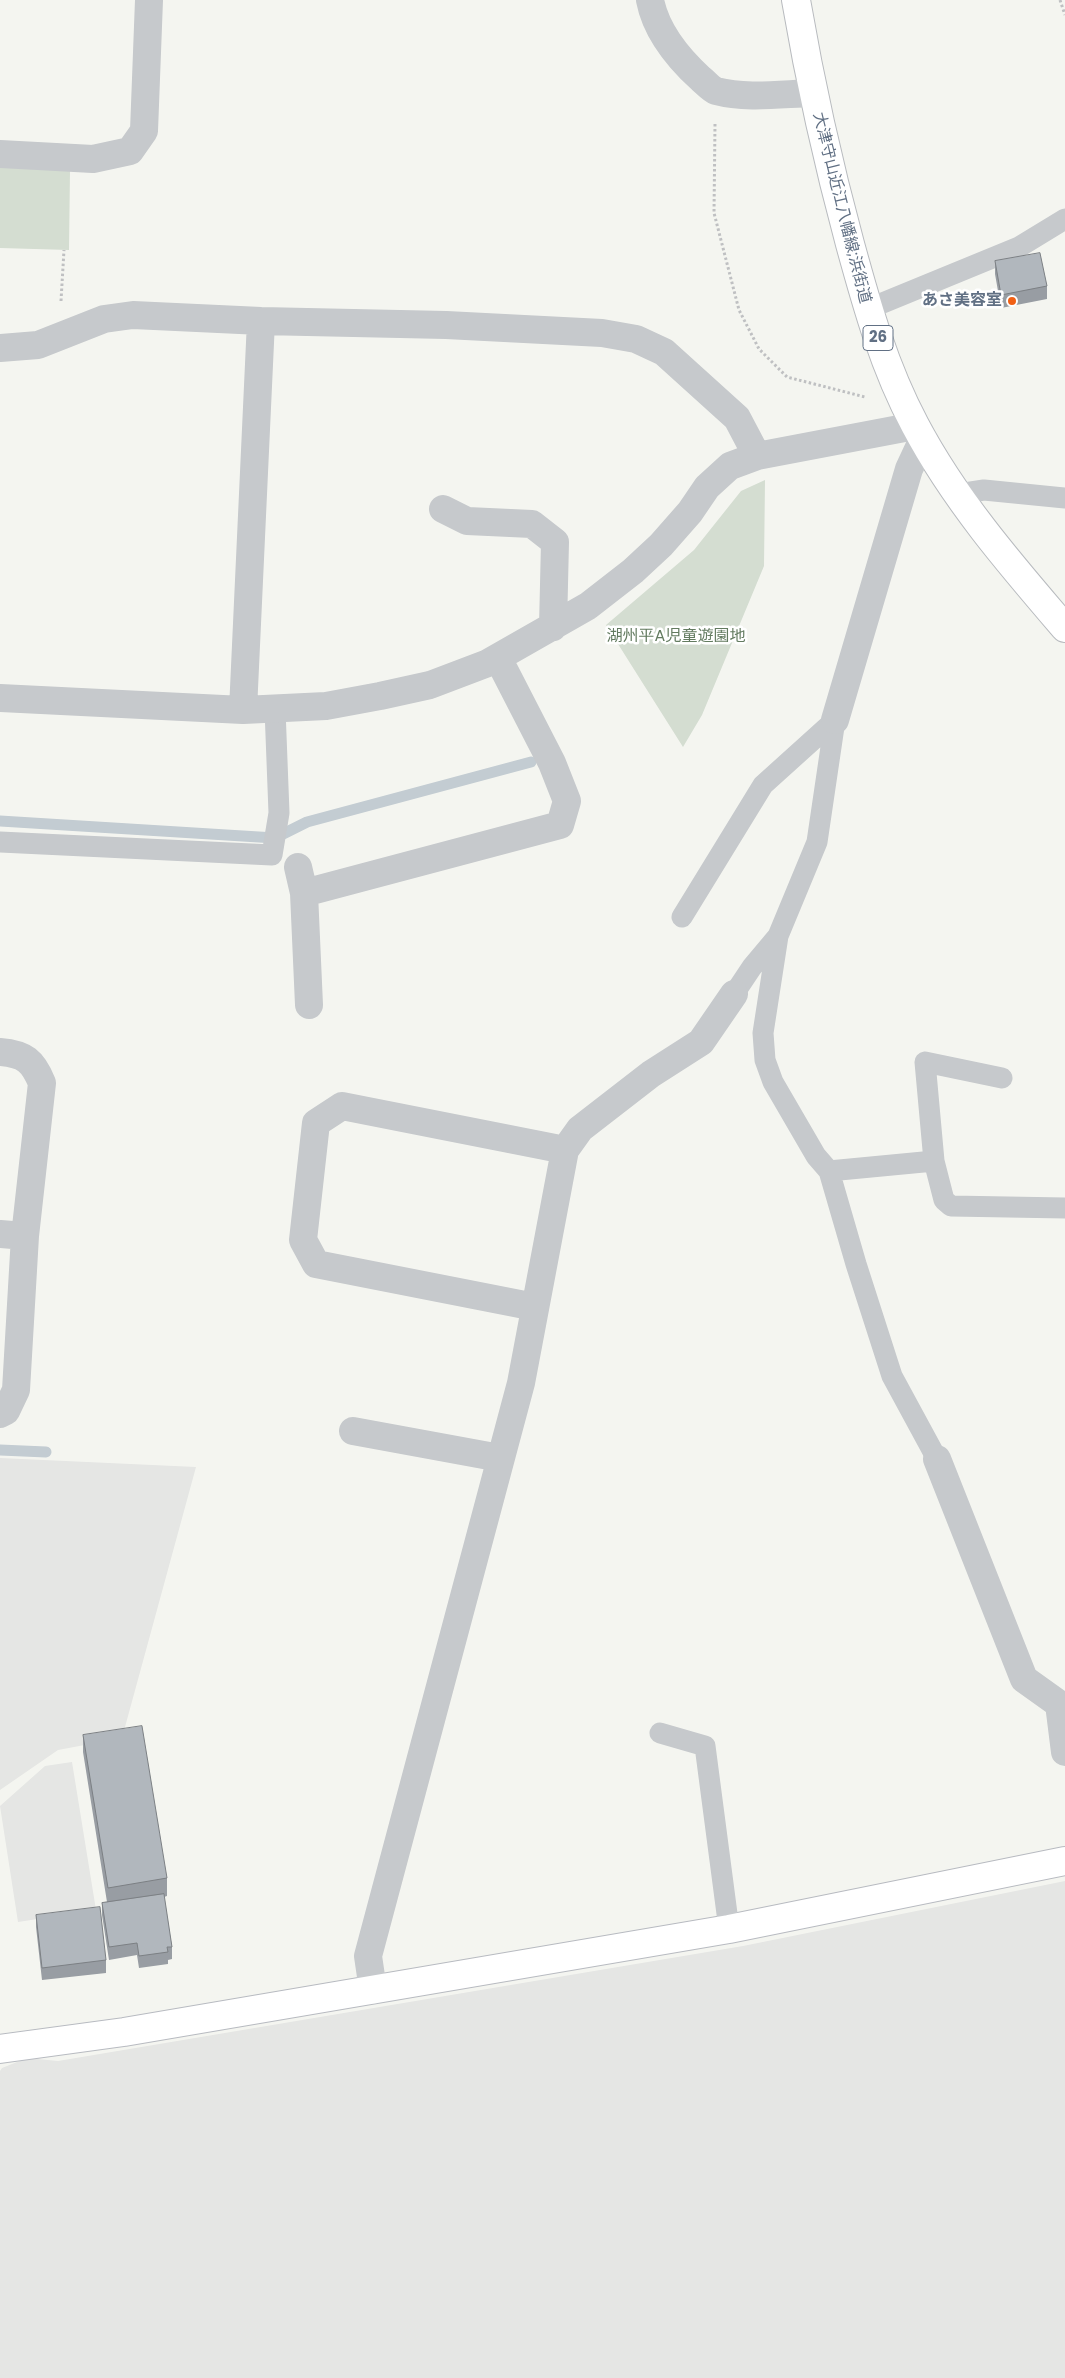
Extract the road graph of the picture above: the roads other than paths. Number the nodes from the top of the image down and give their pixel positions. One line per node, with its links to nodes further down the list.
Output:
1 (149, 0): 5 (street)
2 (650, 0): 4 (street)
3 (796, 0): 4 (street, 大津守山近江八幡線;浜街道 / 26)
4 (812, 93): 7 (street, 大津守山近江八幡線;浜街道 / 26)
5 (0, 154)
6 (1065, 220): 7 (lane)
7 (868, 310): 10 (street, 大津守山近江八幡線;浜街道 / 26)
8 (261, 321): 9 (street); 11 (street); 20 (street)
9 (0, 348)
10 (919, 432): 11 (street); 12 (street, 大津守山近江八幡線;浜街道 / 26); 21 (street)
11 (757, 456): 15 (street)
12 (958, 494): 13 (lane); 16 (street, 大津守山近江八幡線;浜街道 / 26)
13 (1065, 498)
14 (443, 509): 15 (street)
15 (553, 627): 17 (street)
16 (1065, 628)
17 (498, 658): 19 (street); 24 (street)
18 (0, 698): 20 (street)
19 (275, 709): 20 (street); 22 (lane)
20 (242, 710)
21 (835, 720): 25 (lane); 26 (lane)
22 (0, 842)
23 (298, 867): 24 (street)
24 (304, 893): 28 (street)
25 (682, 917)
26 (778, 936): 27 (lane); 33 (lane)
27 (734, 994): 31 (street)
28 (309, 1005)
29 (0, 1052): 35 (street)
30 (1002, 1078): 32 (lane)
31 (565, 1150): 36 (street); 36 (street)
32 (934, 1161): 33 (lane); 34 (lane)
33 (830, 1171): 40 (lane)
34 (1065, 1208)
35 (13, 1235): 37 (street)
36 (535, 1307): 39 (street)
37 (0, 1414)
38 (353, 1432): 39 (street)
39 (500, 1458): 45 (street)
40 (938, 1459): 42 (street)
41 (660, 1733): 44 (lane)
42 (1065, 1752)
43 (1065, 1861): 44 (street)
44 (729, 1930): 45 (street)
45 (373, 1990): 46 (street)
46 (0, 2049)

